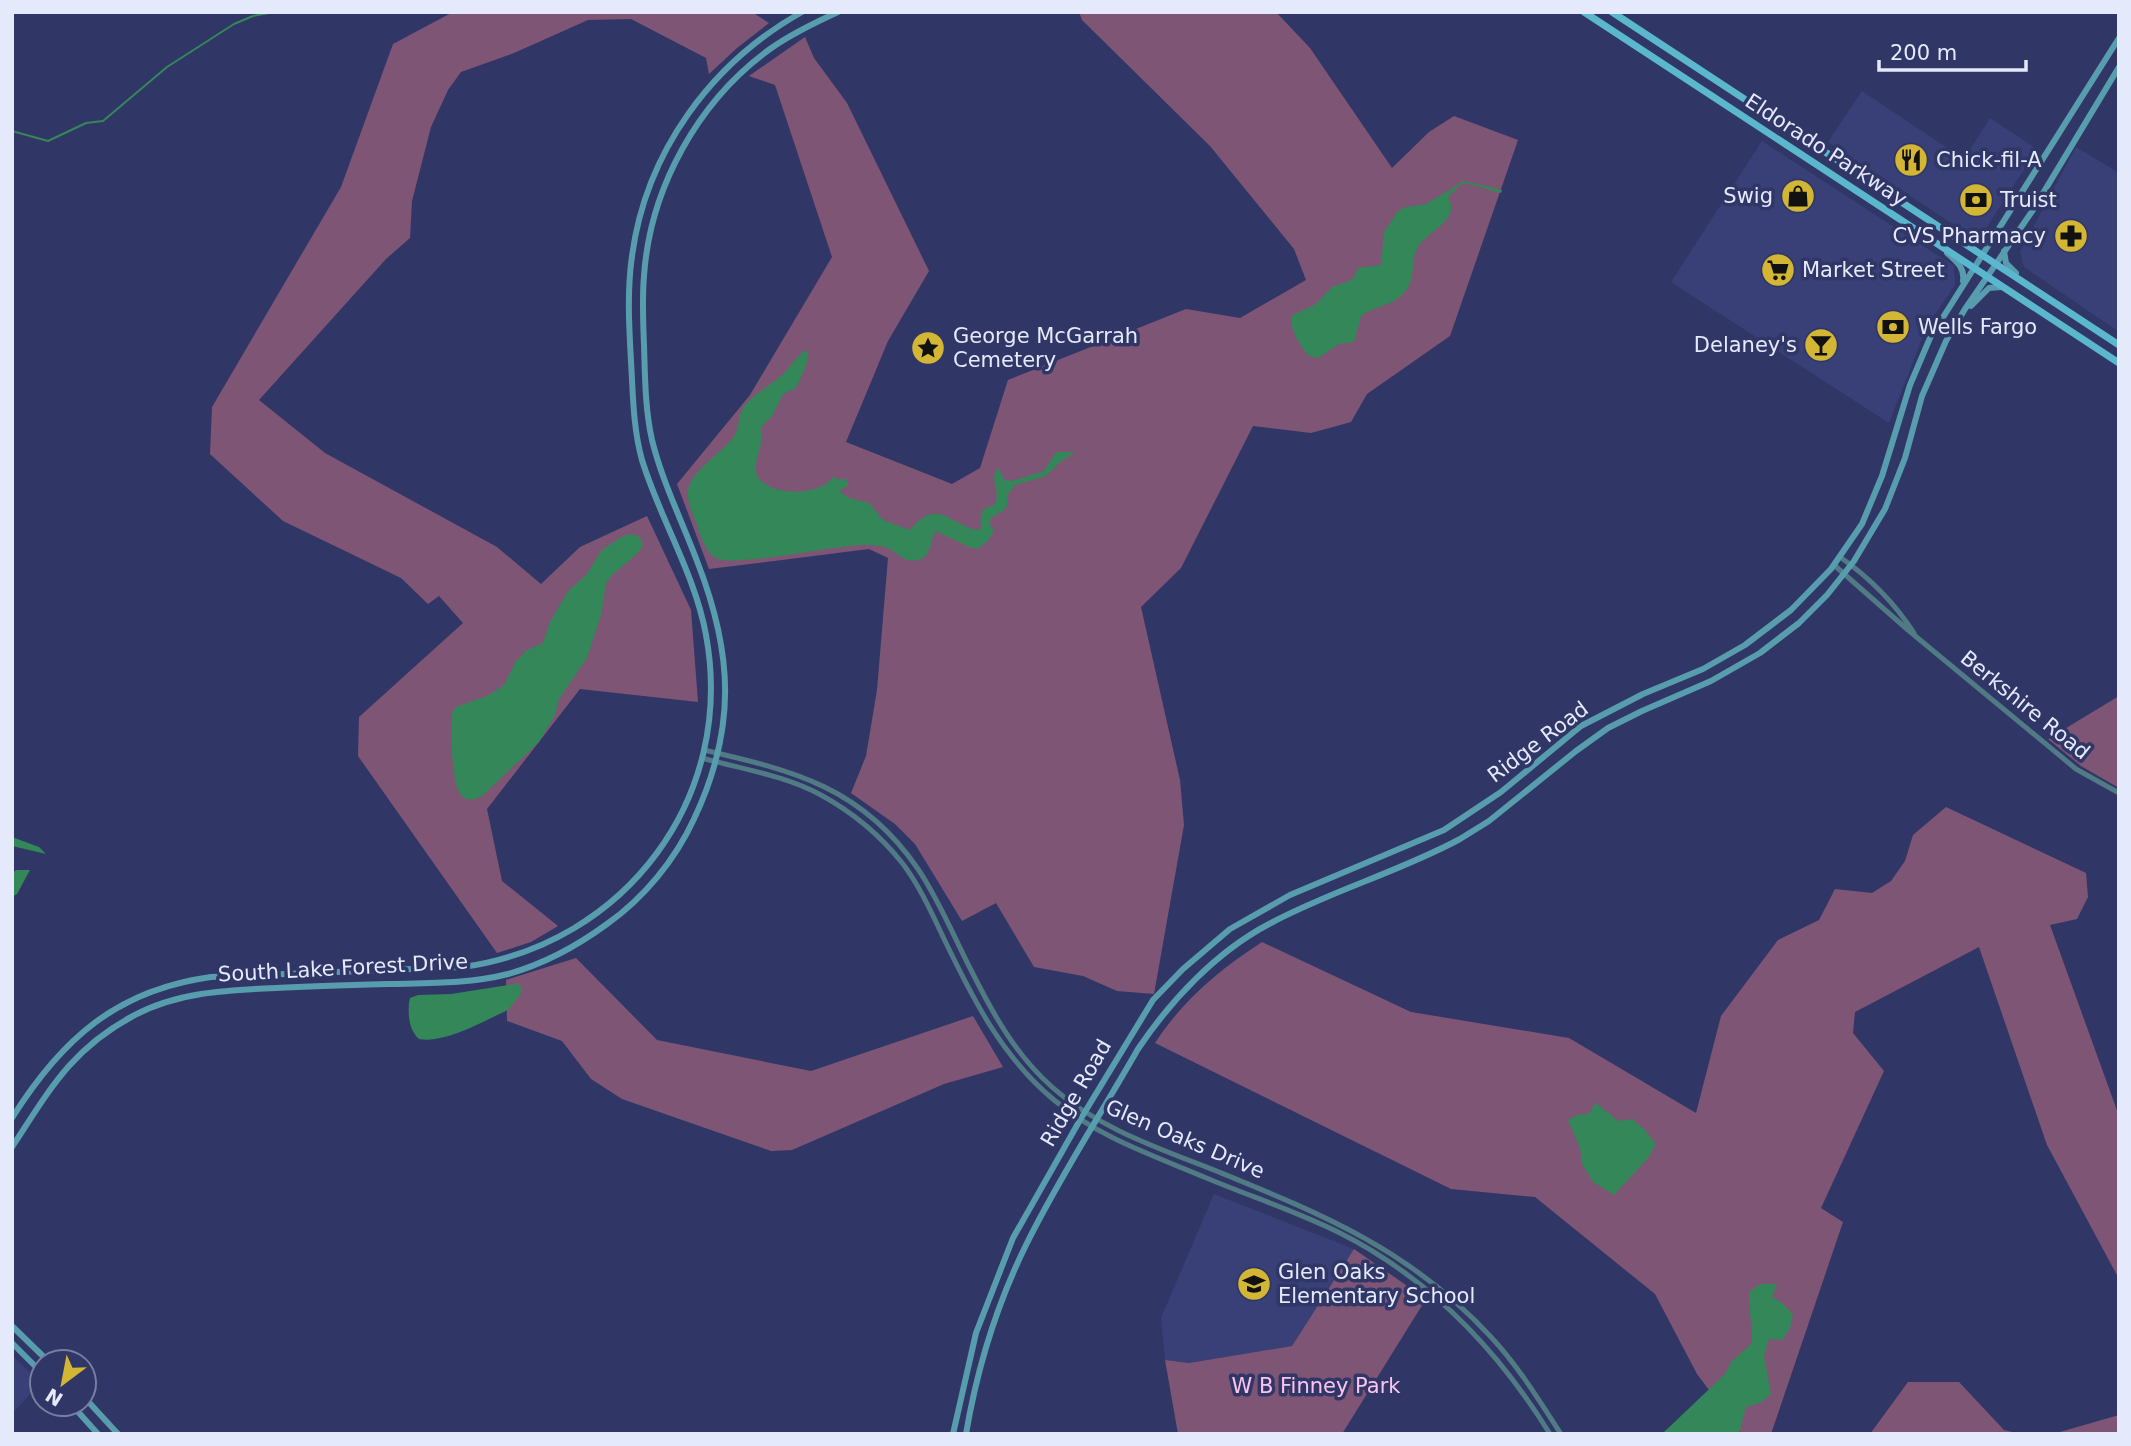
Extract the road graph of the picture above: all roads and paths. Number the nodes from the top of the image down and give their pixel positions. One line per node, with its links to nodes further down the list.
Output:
1 (802, 12): 28 (main road, South Lake Forest Drive)
2 (838, 12): 29 (main road, South Lake Forest Drive)
3 (1584, 12): 8 (main road, Eldorado Parkway)
4 (1617, 14): 7 (main road, Eldorado Parkway)
5 (2119, 38): 9 (main road, Ridge Road)
6 (2119, 66): 12 (main road, Ridge Road)
7 (1834, 159): 8 (main road); 11 (main road, Eldorado Parkway)
8 (1826, 171): 10 (main road, Eldorado Parkway)
9 (1993, 236): 11 (main road); 13 (main road, Ridge Road)
10 (1938, 245): 15 (main road, Eldorado Parkway); 17 (main road)
11 (1973, 250): 13 (main road, Eldorado Parkway)
12 (2004, 251): 14 (main road, Ridge Road); 19 (main road)
13 (1981, 255): 14 (main road, Eldorado Parkway); 15 (main road, Ridge Road)
14 (1996, 264): 16 (main road, Ridge Road); 19 (main road, Eldorado Parkway)
15 (1973, 268): 16 (main road, Eldorado Parkway); 17 (main road, Ridge Road)
16 (1987, 277): 18 (main road, Eldorado Parkway); 20 (main road, Ridge Road)
17 (1963, 284): 23 (main road, Ridge Road)
18 (2001, 287): 20 (main road); 22 (main road, Eldorado Parkway)
19 (2035, 290): 21 (main road, Eldorado Parkway)
20 (1960, 318): 25 (main road, Ridge Road)
21 (2119, 345)
22 (2119, 363)
23 (1840, 557): 24 (main road, Ridge Road); 25 (street, Berkshire Road)
24 (1834, 565): 26 (street, Berkshire Road); 35 (main road, Ridge Road)
25 (1851, 565): 26 (main road, Ridge Road); 27 (street, Berkshire Road)
26 (1844, 574): 27 (street, Berkshire Road); 36 (main road, Ridge Road)
27 (1916, 636): 32 (street, Berkshire Road)
28 (704, 750): 29 (street, Glen Oaks Drive); 30 (main road, South Lake Forest Drive)
29 (719, 753): 31 (main road, South Lake Forest Drive); 33 (street, Glen Oaks Drive)
30 (702, 758): 31 (street, Glen Oaks Drive); 38 (main road, South Lake Forest Drive)
31 (716, 762): 34 (street, Glen Oaks Drive); 42 (main road, South Lake Forest Drive)
32 (2119, 793)
33 (995, 1017): 34 (street); 37 (street, Glen Oaks Drive)
34 (988, 1022): 39 (street, Glen Oaks Drive)
35 (1126, 1041): 36 (main road); 37 (main road, Ridge Road)
36 (1139, 1049): 40 (main road, Ridge Road)
37 (1084, 1112): 39 (main road, Ridge Road); 40 (street, Glen Oaks Drive)
38 (12, 1118)
39 (1080, 1120): 41 (street, Glen Oaks Drive); 51 (main road, Ridge Road)
40 (1098, 1120): 41 (main road, Ridge Road); 54 (street, Glen Oaks Drive)
41 (1092, 1128): 52 (main road, Ridge Road); 53 (street, Glen Oaks Drive)
42 (12, 1147)
43 (12, 1326): 45 (main road)
44 (12, 1343): 46 (main road)
45 (35, 1348)
46 (28, 1359)
47 (98, 1413): 50 (main road)
48 (84, 1418): 49 (main road)
49 (98, 1434)
50 (118, 1434)
51 (953, 1434)
52 (966, 1434)
53 (1550, 1434)
54 (1562, 1434)

